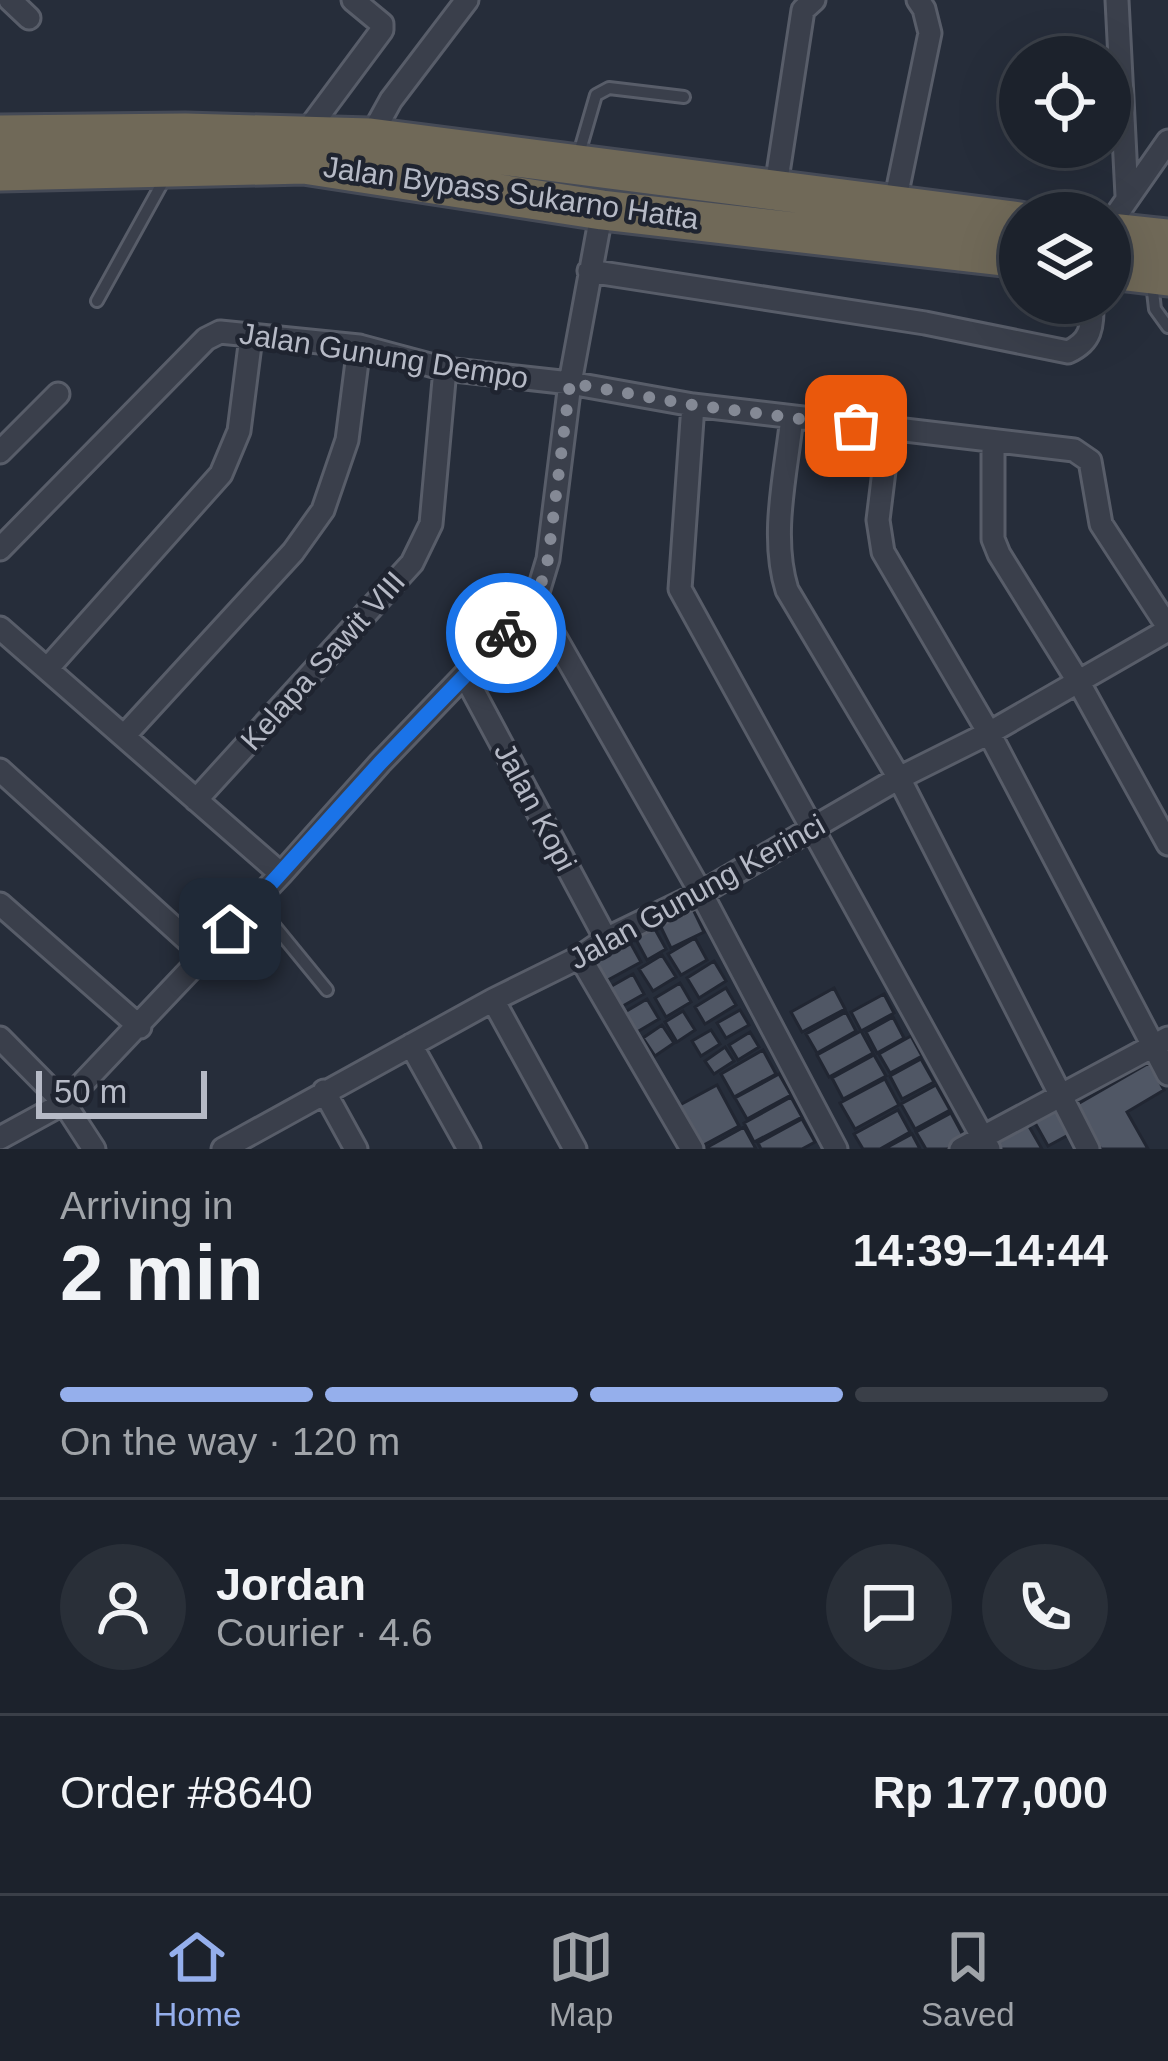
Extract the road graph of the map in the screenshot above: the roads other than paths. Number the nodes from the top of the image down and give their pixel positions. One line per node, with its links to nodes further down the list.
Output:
1 (10, 0): 7 (street)
2 (352, 0): 10 (street)
3 (467, 0): 11 (street)
4 (814, 0): 17 (street)
5 (918, 0): 20 (street)
6 (1117, 0): 18 (street)
7 (28, 18)
8 (685, 97): 14 (lane)
9 (0, 135): 10 (highway, Jalan Bypass Sukarno Hatta)
10 (304, 135): 11 (highway, Jalan Bypass Sukarno Hatta)
11 (370, 138): 14 (highway, Jalan Bypass Sukarno Hatta)
12 (1168, 141): 19 (street)
13 (172, 164): 15 (highway, Jalan Bypass Sukarno Hatta); 21 (highway, Jalan Bypass Sukarno Hatta); 30 (lane)
14 (575, 166): 16 (highway, Jalan Bypass Sukarno Hatta)
15 (0, 170)
16 (679, 178): 17 (highway, Jalan Bypass Sukarno Hatta); 22 (highway)
17 (775, 189): 20 (highway, Jalan Bypass Sukarno Hatta); 24 (street)
18 (1126, 192)
19 (1129, 192)
20 (894, 207): 23 (highway, Jalan Bypass Sukarno Hatta)
21 (602, 210): 22 (highway, Jalan Bypass Sukarno Hatta); 29 (street)
22 (680, 219): 24 (highway, Jalan Bypass Sukarno Hatta)
23 (999, 220)
24 (770, 229): 26 (highway, Jalan Bypass Sukarno Hatta)
25 (1131, 243): 27 (highway)
26 (999, 256)
27 (1162, 263): 28 (highway); 32 (lane)
28 (1131, 267)
29 (589, 271): 31 (street); 36 (street)
30 (97, 301)
31 (1092, 324)
32 (1168, 328)
33 (251, 337): 34 (street, Jalan Gunung Dempo); 43 (street, Jalan Gunung Dempo); 47 (street)
34 (359, 346): 35 (street, Jalan Gunung Dempo); 51 (street)
35 (445, 368): 36 (street, Jalan Gunung Dempo); 54 (street, Kelapa Sawit VIII)
36 (570, 383): 38 (street, Jalan Gunung Dempo); 44 (street)
37 (58, 394): 42 (street)
38 (693, 405): 39 (street, Jalan Gunung Dempo); 55 (street)
39 (792, 417): 40 (street, Jalan Gunung Dempo); 53 (street)
40 (889, 430): 41 (street, Jalan Gunung Dempo); 50 (street)
41 (993, 443): 46 (street, Jalan Gunung Dempo); 49 (street)
42 (0, 452)
43 (0, 549)
44 (536, 602): 48 (street); 58 (street)
45 (0, 628): 47 (street)
46 (1168, 628): 49 (street, Jalan Gunung Kerinci)
47 (47, 669): 51 (street)
48 (465, 676): 57 (street); 61 (street, Jalan Kopi)
49 (1078, 681): 50 (street, Jalan Gunung Kerinci); 56 (street)
50 (988, 733): 53 (street, Jalan Gunung Kerinci); 68 (street)
51 (124, 736): 54 (street)
52 (0, 770): 62 (street)
53 (899, 778): 55 (street, Jalan Gunung Kerinci); 72 (street)
54 (196, 800): 57 (street)
55 (812, 828): 58 (street, Jalan Gunung Kerinci); 75 (street)
56 (1168, 844)
57 (281, 874): 59 (street)
58 (701, 893): 61 (street, Jalan Gunung Kerinci); 82 (street)
59 (255, 902): 62 (street); 64 (lane)
60 (0, 904): 66 (street)
61 (605, 939): 63 (street, Jalan Gunung Kerinci)
62 (206, 956): 66 (street)
63 (580, 957): 65 (street, Jalan Gunung Kerinci); 81 (street)
64 (326, 990)
65 (494, 1000): 69 (street, Jalan Gunung Kerinci); 80 (street)
66 (140, 1027): 73 (street)
67 (0, 1038): 73 (street)
68 (1160, 1042): 70 (street); 72 (street)
69 (411, 1045): 71 (street, Jalan Gunung Kerinci); 79 (street)
70 (1168, 1074)
71 (324, 1091): 76 (street, Jalan Gunung Kerinci); 78 (street)
72 (1059, 1097): 75 (street); 84 (street)
73 (64, 1103): 74 (street); 77 (street)
74 (0, 1138)
75 (985, 1143): 83 (street)
76 (234, 1146)
77 (94, 1149)
78 (356, 1149)
79 (469, 1149)
80 (575, 1149)
81 (692, 1149)
82 (836, 1149)
83 (961, 1149)
84 (1088, 1149)

